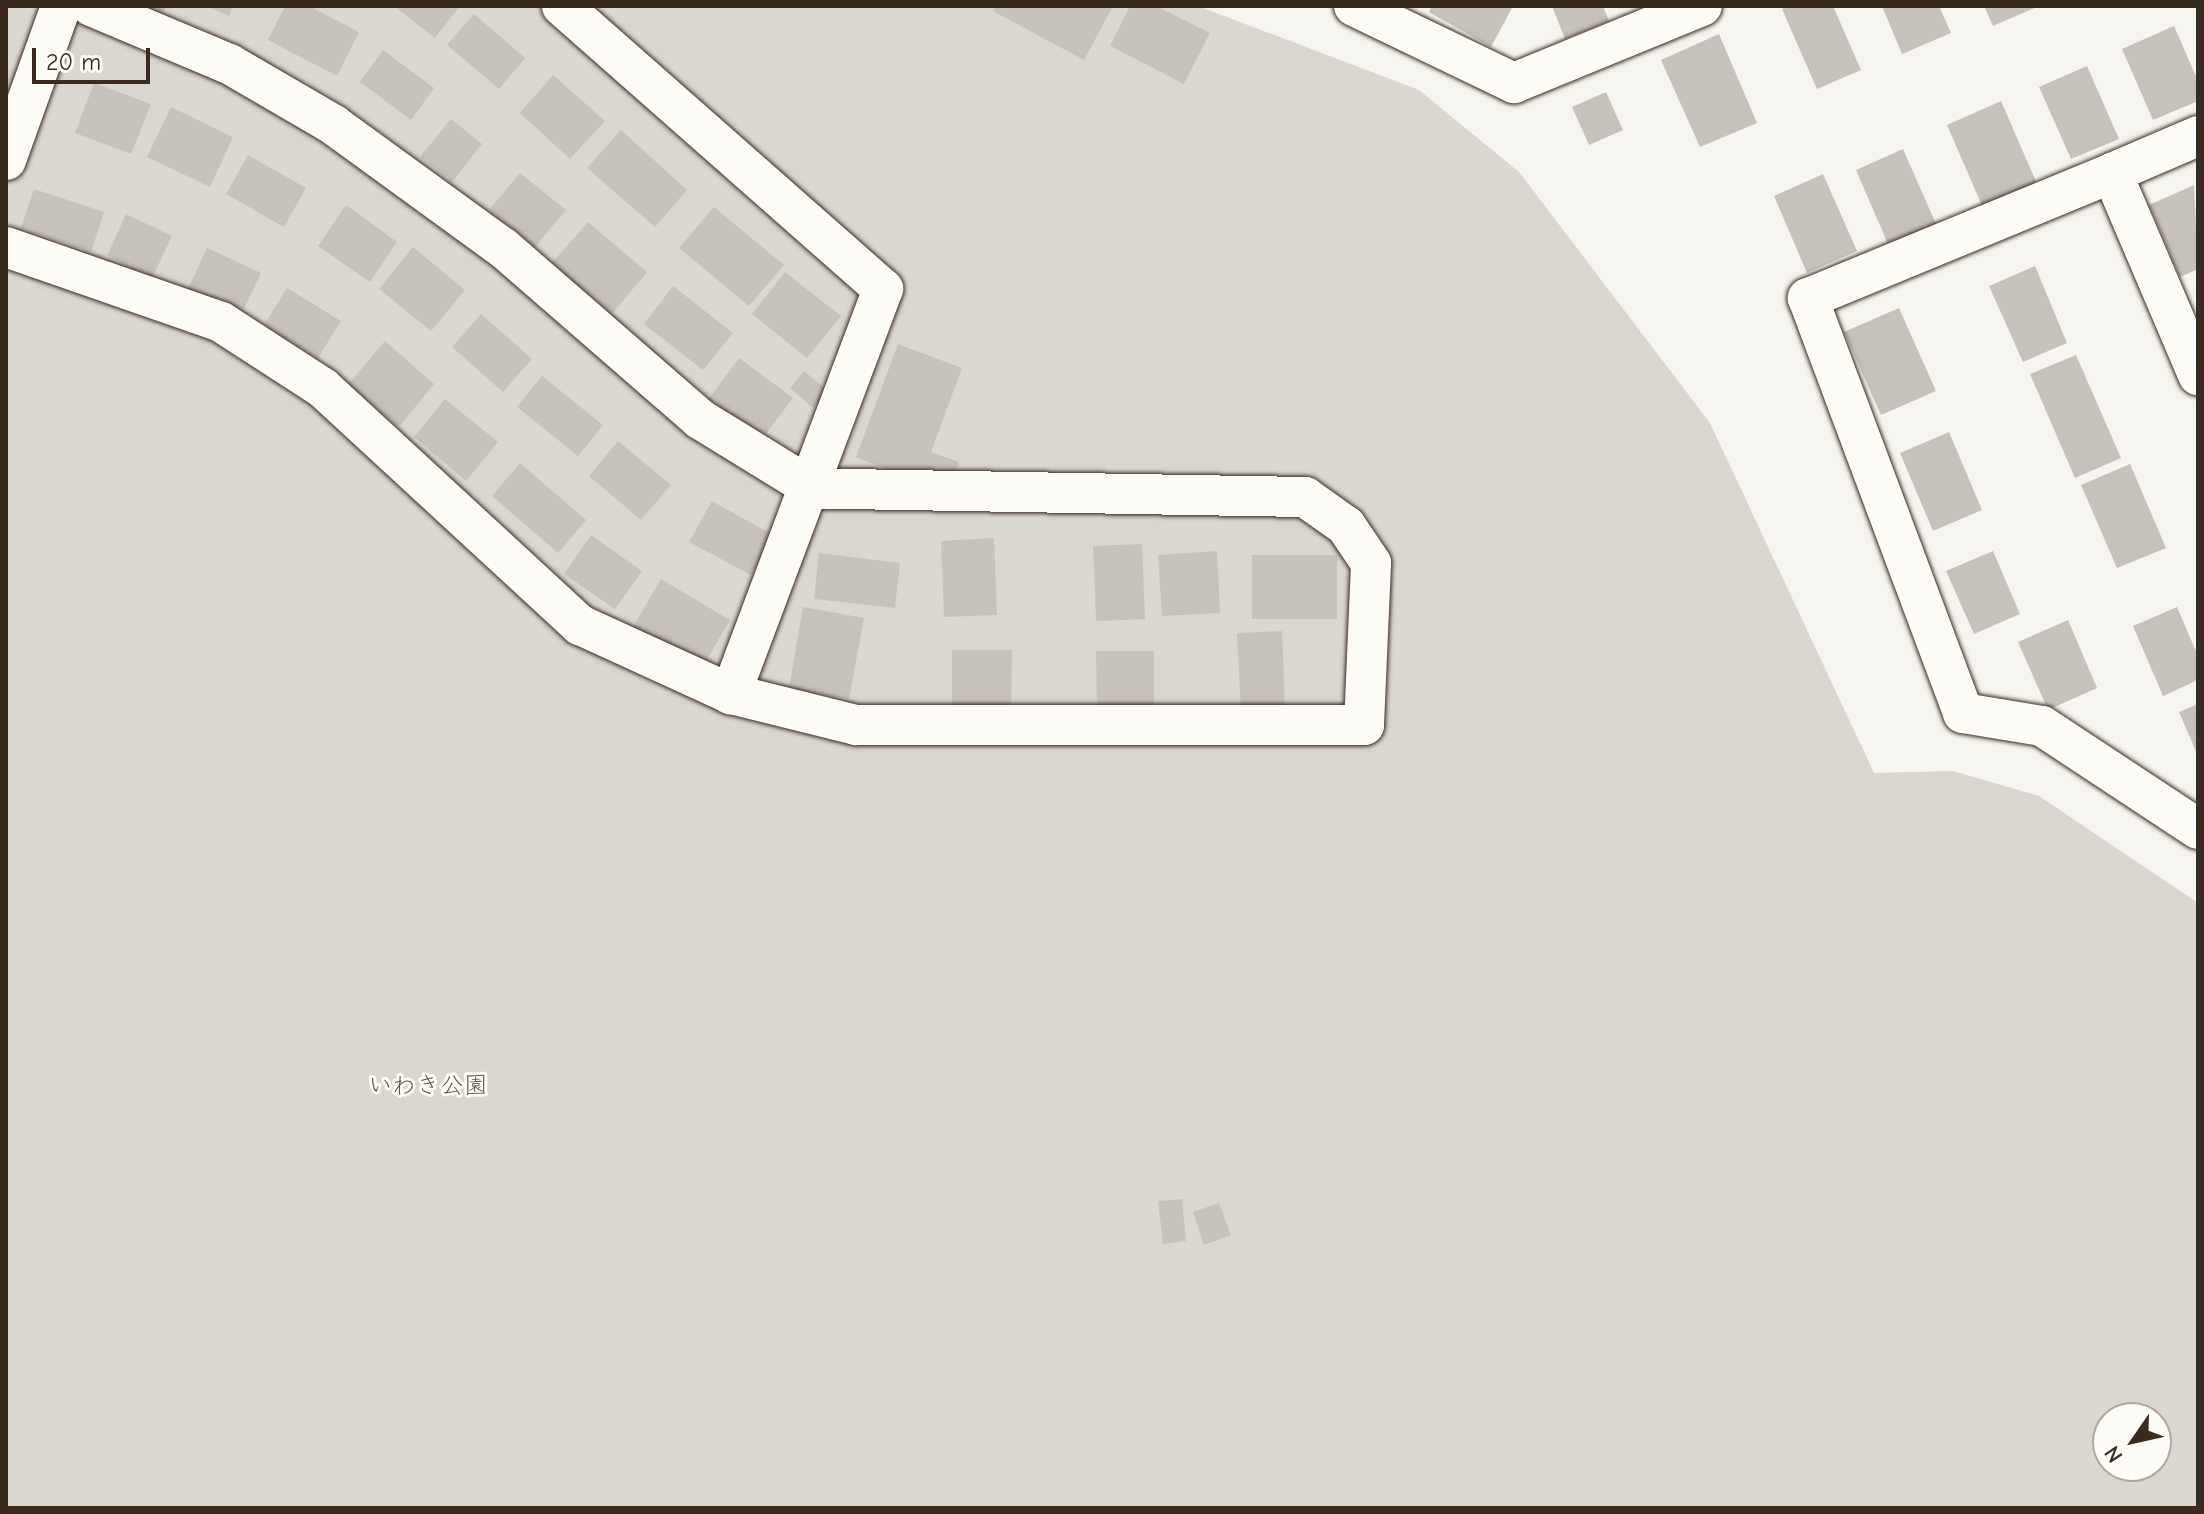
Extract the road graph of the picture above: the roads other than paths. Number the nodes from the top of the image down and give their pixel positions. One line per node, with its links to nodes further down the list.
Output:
1 (61, 6): 7 (street)
2 (91, 6): 11 (street)
3 (562, 6): 11 (street)
4 (1354, 6): 5 (street)
5 (1702, 6)
6 (2198, 136): 8 (street)
7 (6, 160)
8 (2112, 173): 10 (street); 13 (street)
9 (6, 247): 12 (street)
10 (2198, 375)
11 (812, 488): 12 (street); 12 (street)
12 (731, 694)
13 (2198, 829)

